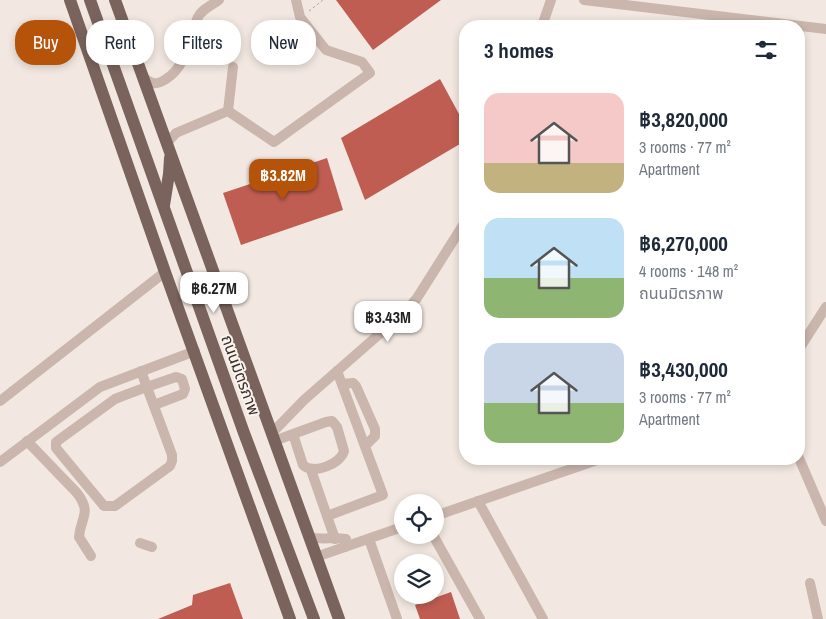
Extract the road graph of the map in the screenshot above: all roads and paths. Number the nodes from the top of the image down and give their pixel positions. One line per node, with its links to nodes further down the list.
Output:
1 (70, 0): 20 (main road)
2 (90, 0): 18 (main road, ถนนมิตรภาพ)
3 (115, 0): 15 (main road, ถนนมิตรภาพ)
4 (219, 0): 15 (street)
5 (296, 0): 9 (street)
6 (323, 0): 9 (path)
7 (551, 0): 10 (street)
8 (584, 0): 11 (street)
9 (300, 17): 16 (street)
10 (544, 20)
11 (751, 20)
12 (805, 26): 13 (street)
13 (826, 29)
14 (233, 67): 16 (street)
15 (141, 76): 17 (main road, ถนนมิตรภาพ)
16 (228, 111): 17 (street)
17 (169, 148): 18 (main road); 31 (main road, ถนนมิตรภาพ)
18 (164, 207): 54 (main road, ถนนมิตรภาพ)
19 (459, 232): 25 (street)
20 (165, 272): 23 (main road); 28 (street)
21 (826, 307): 22 (street)
22 (805, 340)
23 (195, 350): 24 (street); 53 (main road)
24 (141, 371): 27 (street); 32 (street)
25 (337, 371): 26 (street); 31 (street)
26 (342, 384): 33 (street); 33 (street)
27 (147, 387): 29 (street); 29 (street); 29 (street)
28 (0, 401)
29 (154, 405)
30 (293, 434): 31 (street); 37 (street); 37 (street)
31 (273, 437): 43 (main road, ถนนมิตรภาพ)
32 (27, 441): 34 (street); 50 (street)
33 (365, 446): 40 (street)
34 (0, 462)
35 (583, 465): 38 (street)
36 (802, 465): 41 (street)
37 (311, 470): 40 (street)
38 (478, 501): 39 (street); 58 (street)
39 (444, 513)
40 (327, 516): 44 (street)
41 (826, 521)
42 (394, 530): 45 (street)
43 (309, 537): 44 (street); 51 (main road, ถนนมิตรภาพ)
44 (335, 539): 49 (street)
45 (369, 539): 49 (street); 56 (street)
46 (140, 543): 48 (street)
47 (438, 544): 57 (street)
48 (152, 547)
49 (346, 547): 51 (street)
50 (91, 556)
51 (316, 557): 55 (main road, ถนนมิตรภาพ)
52 (810, 583): 59 (street)
53 (290, 619)
54 (314, 619)
55 (339, 619)
56 (397, 619)
57 (480, 619)
58 (543, 619)
59 (818, 619)

